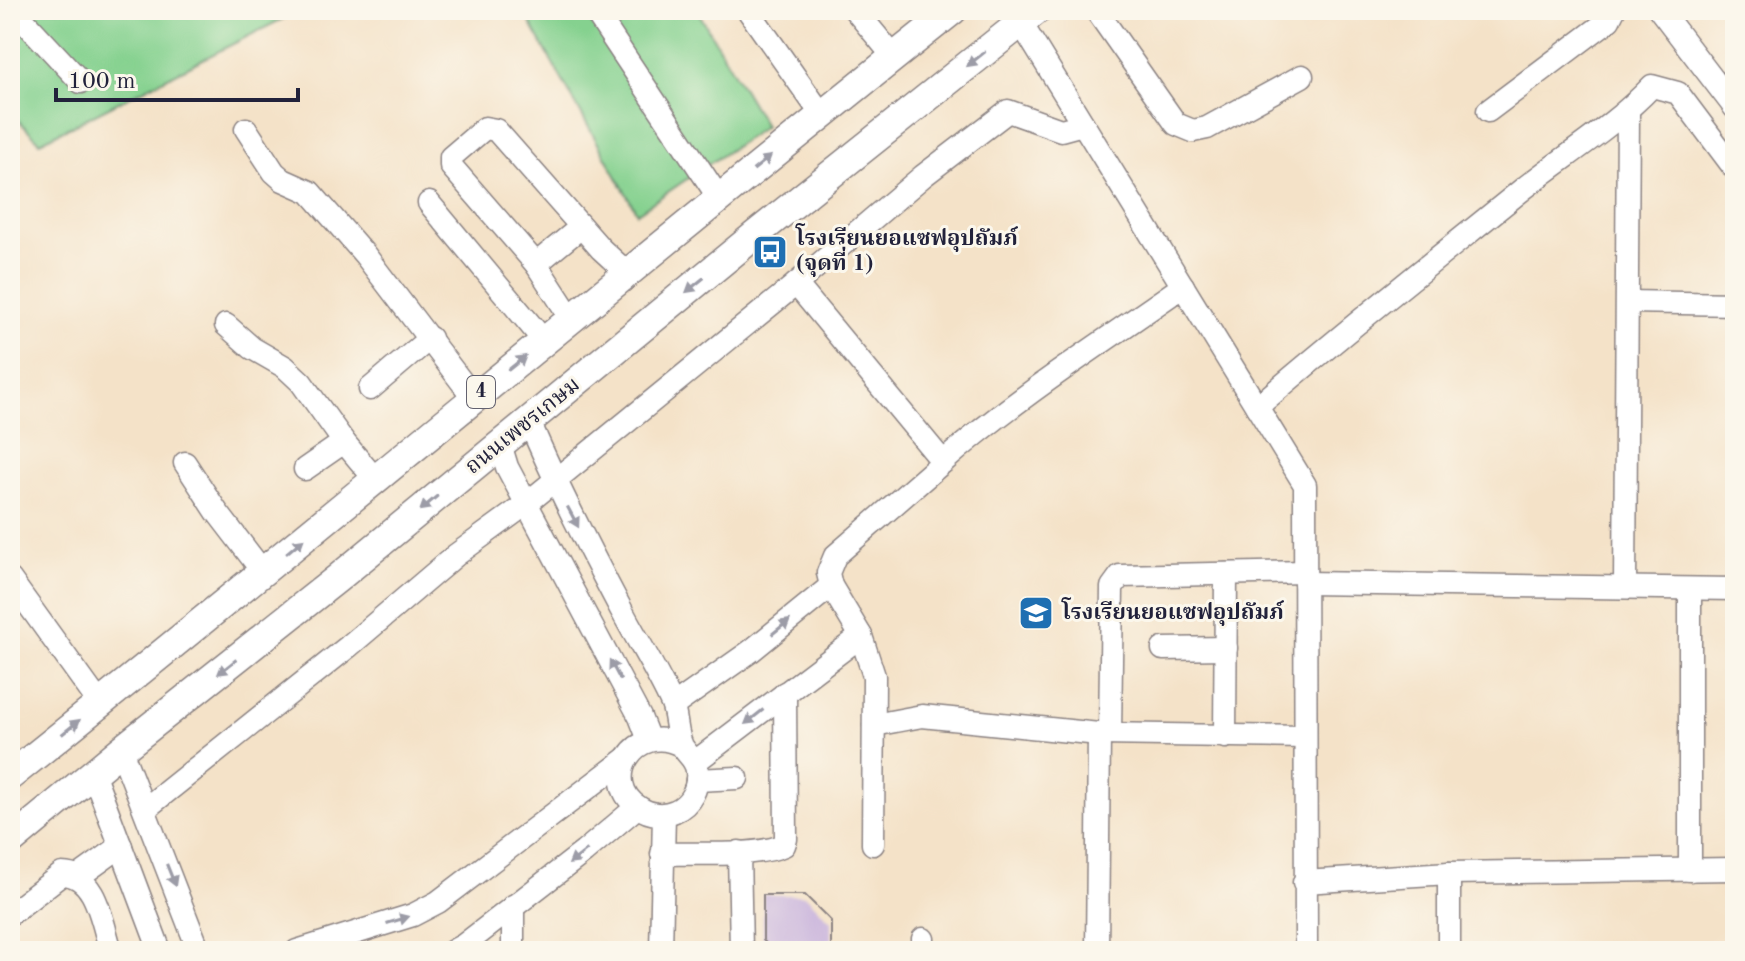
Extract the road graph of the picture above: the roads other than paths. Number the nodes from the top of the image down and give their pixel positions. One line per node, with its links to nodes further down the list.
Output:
1 (14, 10): 12 (street)
2 (594, 10): 20 (street)
3 (748, 10): 16 (street)
4 (855, 10): 10 (street)
5 (953, 10): 10 (main road, 4)
6 (1096, 10): 11 (street)
7 (1614, 10): 14 (street)
8 (1660, 10): 13 (street)
9 (1029, 16): 17 (street); 36 (main road, ถนนเพชรเกษม / 4, one-way to 36)
10 (894, 57): 16 (main road, 4)
11 (1302, 76)
12 (81, 82)
13 (1735, 108)
14 (1488, 111)
15 (1628, 112): 19 (street); 27 (street); 35 (street)
16 (822, 115): 20 (main road, 4, one-way to 16)
17 (1083, 124): 25 (street); 26 (street)
18 (246, 129): 31 (street)
19 (1735, 169)
20 (719, 198): 24 (main road, 4)
21 (429, 203): 32 (street)
22 (581, 227): 23 (street); 23 (street); 24 (street)
23 (536, 264): 29 (street)
24 (626, 272): 29 (main road, 4)
25 (796, 284): 39 (street); 43 (street)
26 (1183, 286): 35 (street); 39 (street)
27 (1628, 302): 28 (street); 50 (street)
28 (1735, 304)
29 (571, 318): 32 (main road, 4)
30 (226, 325): 37 (street)
31 (430, 338): 33 (street); 34 (street)
32 (544, 341): 34 (main road, 4, one-way to 32)
33 (370, 389)
34 (474, 398): 42 (main road, 4)
35 (1257, 407): 47 (street)
36 (529, 421): 38 (main road, ถนนเพชรเกษม / 4); 43 (street)
37 (344, 442): 41 (street); 42 (street)
38 (500, 444): 44 (street); 64 (main road, ถนนเพชรเกษม / 4, one-way to 64)
39 (943, 462): 49 (street)
40 (185, 463): 45 (street)
41 (305, 469)
42 (375, 479): 45 (main road, 4, one-way to 42)
43 (554, 480): 44 (street); 58 (street, one-way to 58)
44 (526, 504): 63 (street, one-way to 44); 72 (street)
45 (263, 572): 57 (main road, 4)
46 (1226, 574): 47 (street); 54 (street); 60 (street)
47 (1305, 578): 50 (street); 62 (street)
48 (10, 579): 57 (street)
49 (831, 586): 53 (street); 58 (street, one-way to 49)
50 (1625, 587): 51 (street)
51 (1690, 589): 52 (street); 79 (street)
52 (1735, 589)
53 (861, 636): 56 (street); 59 (street)
54 (1226, 648): 55 (street); 61 (street)
55 (1163, 649)
56 (785, 693): 66 (street, one-way to 66); 76 (street)
57 (100, 704): 68 (main road, 4, one-way to 57)
58 (673, 706): 66 (street)
59 (874, 725): 60 (street); 75 (street)
60 (1104, 734): 61 (street); 93 (street)
61 (1225, 737): 62 (street)
62 (1304, 737): 82 (street)
63 (649, 740): 65 (street); 66 (street)
64 (121, 750): 67 (main road, ถนนเพชรเกษม / 4); 72 (street)
65 (626, 759): 70 (street); 88 (street, one-way to 65)
66 (692, 763): 69 (street); 71 (street)
67 (94, 775): 73 (main road, ถนนเพชรเกษม / 4); 74 (street)
68 (10, 776)
69 (737, 778)
70 (637, 807): 71 (street); 83 (street, one-way to 83)
71 (664, 814): 77 (street)
72 (147, 816): 74 (street); 87 (street, one-way to 87)
73 (10, 842)
74 (120, 842): 81 (street); 86 (street)
75 (873, 844)
76 (739, 852): 77 (street); 92 (street)
77 (662, 854): 91 (street)
78 (1735, 869): 79 (street)
79 (1690, 870): 80 (street)
80 (1449, 873): 82 (street); 95 (street)
81 (78, 877): 84 (street); 85 (street)
82 (1304, 882): 94 (street)
83 (513, 906): 89 (street); 90 (street)
84 (10, 914)
85 (111, 951)
86 (160, 951)
87 (199, 951)
88 (297, 951)
89 (453, 951)
90 (513, 951)
91 (661, 951)
92 (741, 951)
93 (1097, 951)
94 (1306, 951)
95 (1449, 951)

